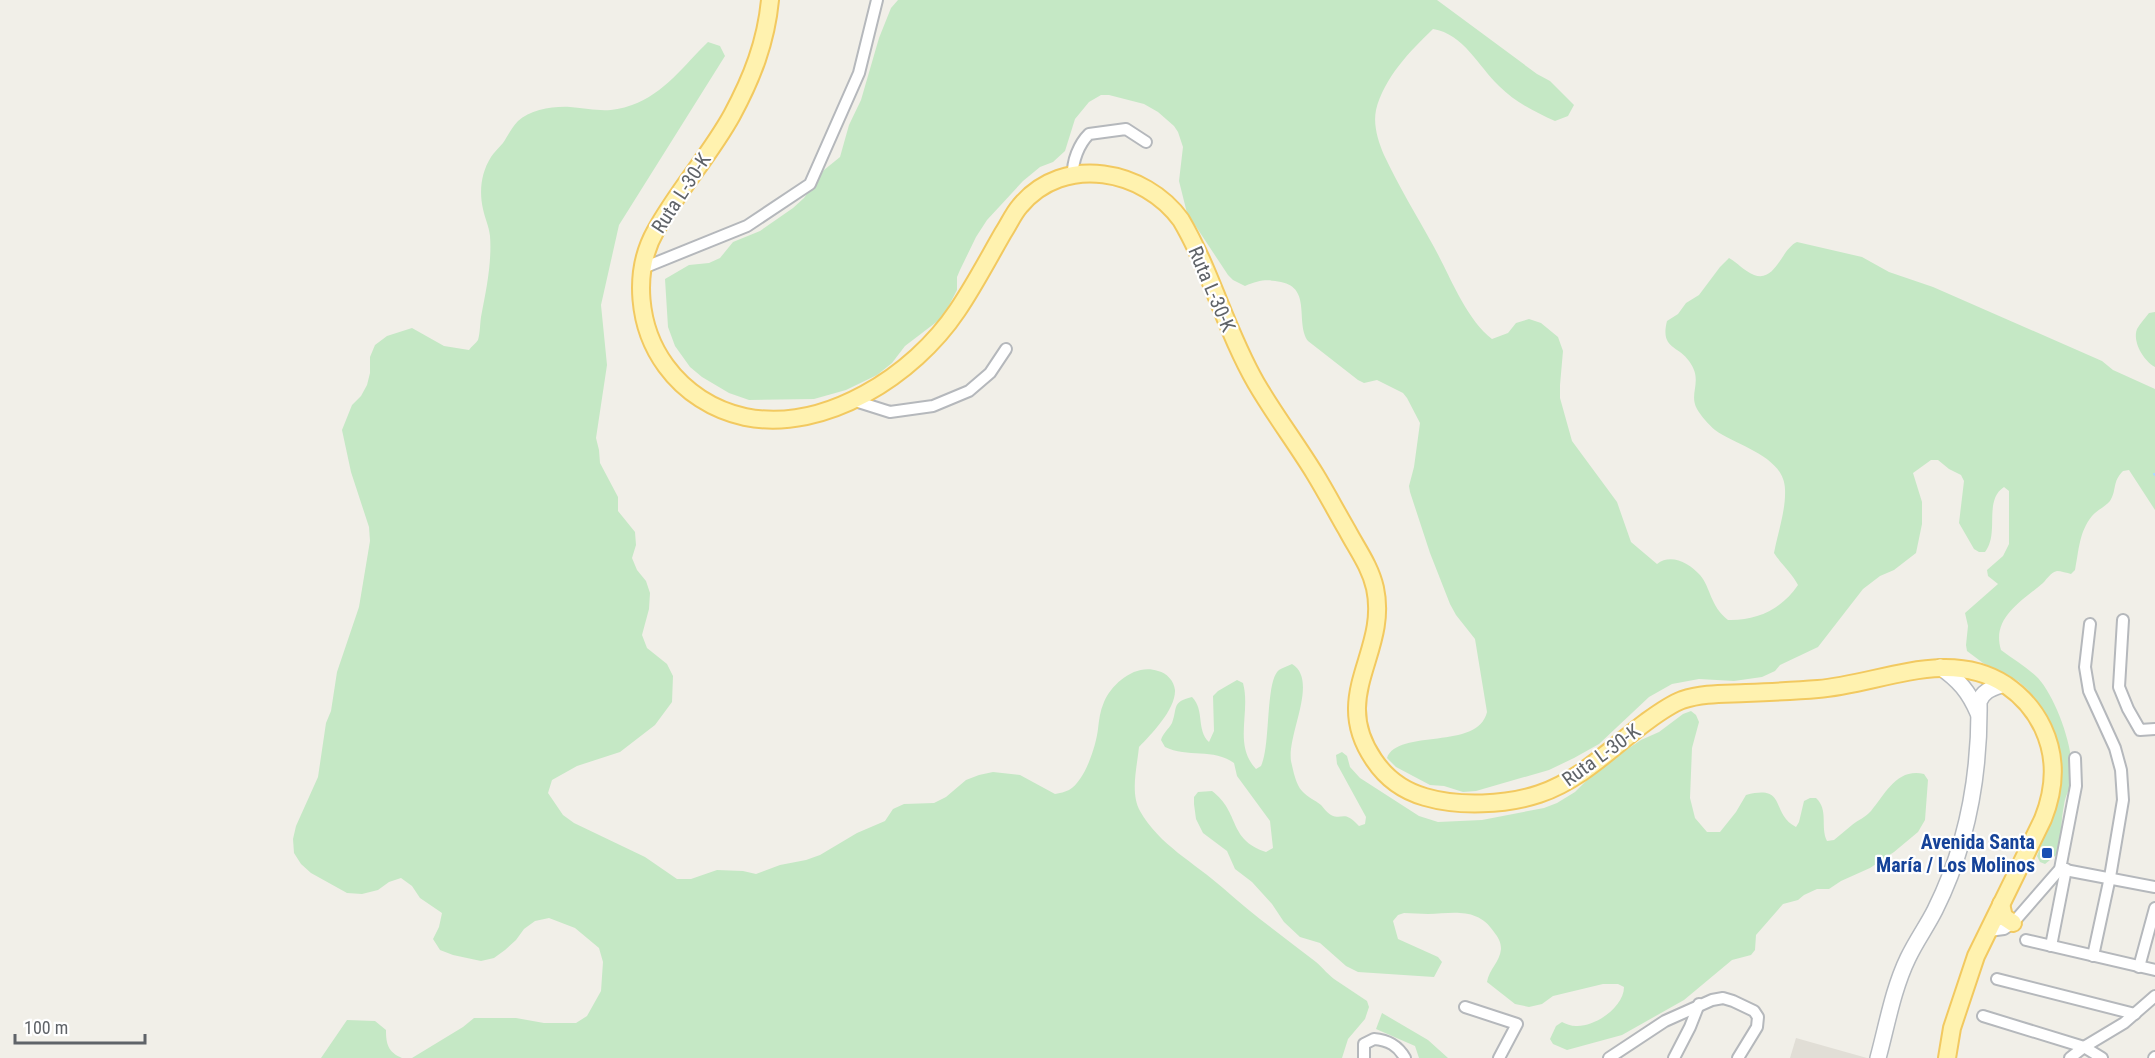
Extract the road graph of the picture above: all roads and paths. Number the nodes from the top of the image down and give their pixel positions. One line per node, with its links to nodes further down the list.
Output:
1 (770, 0): 5 (main road, Ruta L-30-K)
2 (877, 0): 5 (street)
3 (1146, 142): 4 (street)
4 (1073, 176): 7 (main road, Ruta L-30-K); 10 (main road, Ruta L-30-K)
5 (643, 268): 7 (main road, Ruta L-30-K)
6 (1005, 349): 7 (street)
7 (852, 400)
8 (2123, 620): 13 (street)
9 (2090, 624): 16 (street)
10 (1940, 667): 11 (main road, Ruta L-30-K); 12 (street)
11 (2004, 684): 12 (street); 18 (main road, Ruta L-30-K)
12 (1979, 716): 40 (street)
13 (2155, 729)
14 (2075, 758): 15 (street)
15 (2063, 869): 16 (street); 20 (street); 23 (street)
16 (2110, 877): 17 (street); 24 (street)
17 (2155, 887)
18 (2001, 904): 20 (main road); 21 (main road, Ruta L-30-K)
19 (2155, 908): 25 (street)
20 (2013, 923): 21 (street)
21 (1989, 931): 41 (main road, Ruta L-30-K)
22 (2026, 940): 23 (street)
23 (2051, 946): 24 (street)
24 (2094, 956): 25 (street)
25 (2139, 967): 26 (street)
26 (2155, 970)
27 (1996, 979): 31 (street)
28 (2155, 996): 31 (street)
29 (1699, 1004): 37 (street); 38 (street); 39 (street)
30 (1466, 1007): 36 (street)
31 (2135, 1014): 33 (street)
32 (1983, 1016): 33 (street)
33 (2084, 1047): 42 (street); 43 (street)
34 (1364, 1058): 35 (street)
35 (1405, 1058)
36 (1499, 1058)
37 (1610, 1058)
38 (1674, 1058)
39 (1738, 1058)
40 (1878, 1058)
41 (1947, 1058)
42 (2070, 1058)
43 (2102, 1058)

